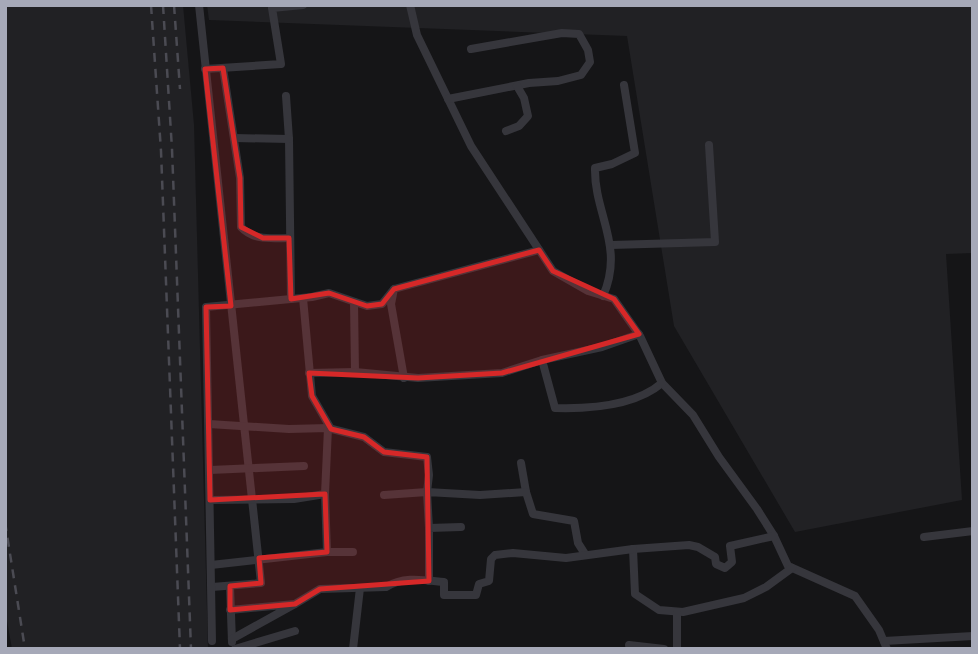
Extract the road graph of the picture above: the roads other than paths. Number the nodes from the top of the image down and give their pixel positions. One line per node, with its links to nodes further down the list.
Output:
1 (198, 5): 6 (street)
2 (303, 5): 5 (street)
3 (410, 5): 10 (street)
4 (471, 49): 8 (street)
5 (223, 68): 6 (street); 12 (street)
6 (205, 69): 23 (street)
7 (624, 85): 16 (street)
8 (517, 86): 10 (street); 11 (street)
9 (286, 96): 13 (street)
10 (448, 99): 17 (street)
11 (506, 131)
12 (234, 138): 13 (street); 15 (street)
13 (289, 139): 15 (street)
14 (709, 145): 16 (street)
15 (289, 238): 21 (street)
16 (611, 245): 19 (street)
17 (539, 250): 18 (street); 19 (street)
18 (394, 289): 22 (street); 28 (street)
19 (603, 296): 24 (street)
20 (303, 298): 21 (street); 22 (street); 27 (street)
21 (291, 299): 23 (street)
22 (354, 302): 26 (street)
23 (231, 306): 30 (street); 31 (street)
24 (639, 334): 25 (street); 29 (street)
25 (542, 360): 28 (street); 29 (street)
26 (355, 372): 27 (street); 28 (street)
27 (309, 373): 32 (street)
28 (404, 378)
29 (662, 383): 46 (street)
30 (209, 425): 31 (street); 36 (street)
31 (244, 427): 32 (street); 35 (street)
32 (329, 428): 37 (street); 39 (street)
33 (521, 463): 38 (street)
34 (304, 466): 35 (street)
35 (248, 469): 36 (street); 41 (street)
36 (210, 470): 42 (street)
37 (427, 492): 38 (street); 40 (street); 44 (street)
38 (526, 492): 51 (street)
39 (325, 494): 41 (street); 49 (street)
40 (384, 495)
41 (252, 499): 42 (street); 52 (street)
42 (210, 500): 53 (street)
43 (461, 527): 44 (street)
44 (429, 528): 55 (street)
45 (973, 531): 47 (street)
46 (774, 536): 48 (street); 54 (street)
47 (924, 537)
48 (633, 549): 51 (street); 62 (street)
49 (327, 552): 50 (street); 52 (street)
50 (353, 552)
51 (585, 554): 55 (street)
52 (259, 558): 53 (street); 56 (street)
53 (211, 565): 57 (street)
54 (792, 568): 62 (street); 68 (street)
55 (429, 581): 58 (street)
56 (230, 586): 57 (street); 61 (street)
57 (212, 587): 60 (street)
58 (360, 588): 59 (street); 71 (street)
59 (295, 604): 61 (street); 65 (street)
60 (213, 609): 61 (street); 66 (street)
61 (230, 609): 65 (street)
62 (677, 612): 73 (street)
63 (295, 631): 69 (street)
64 (973, 636): 68 (street)
65 (232, 639): 70 (street)
66 (212, 640)
67 (629, 645): 72 (street)
68 (885, 645)
69 (253, 647): 70 (street)
70 (233, 649)
71 (353, 649)
72 (664, 649)
73 (677, 649)

